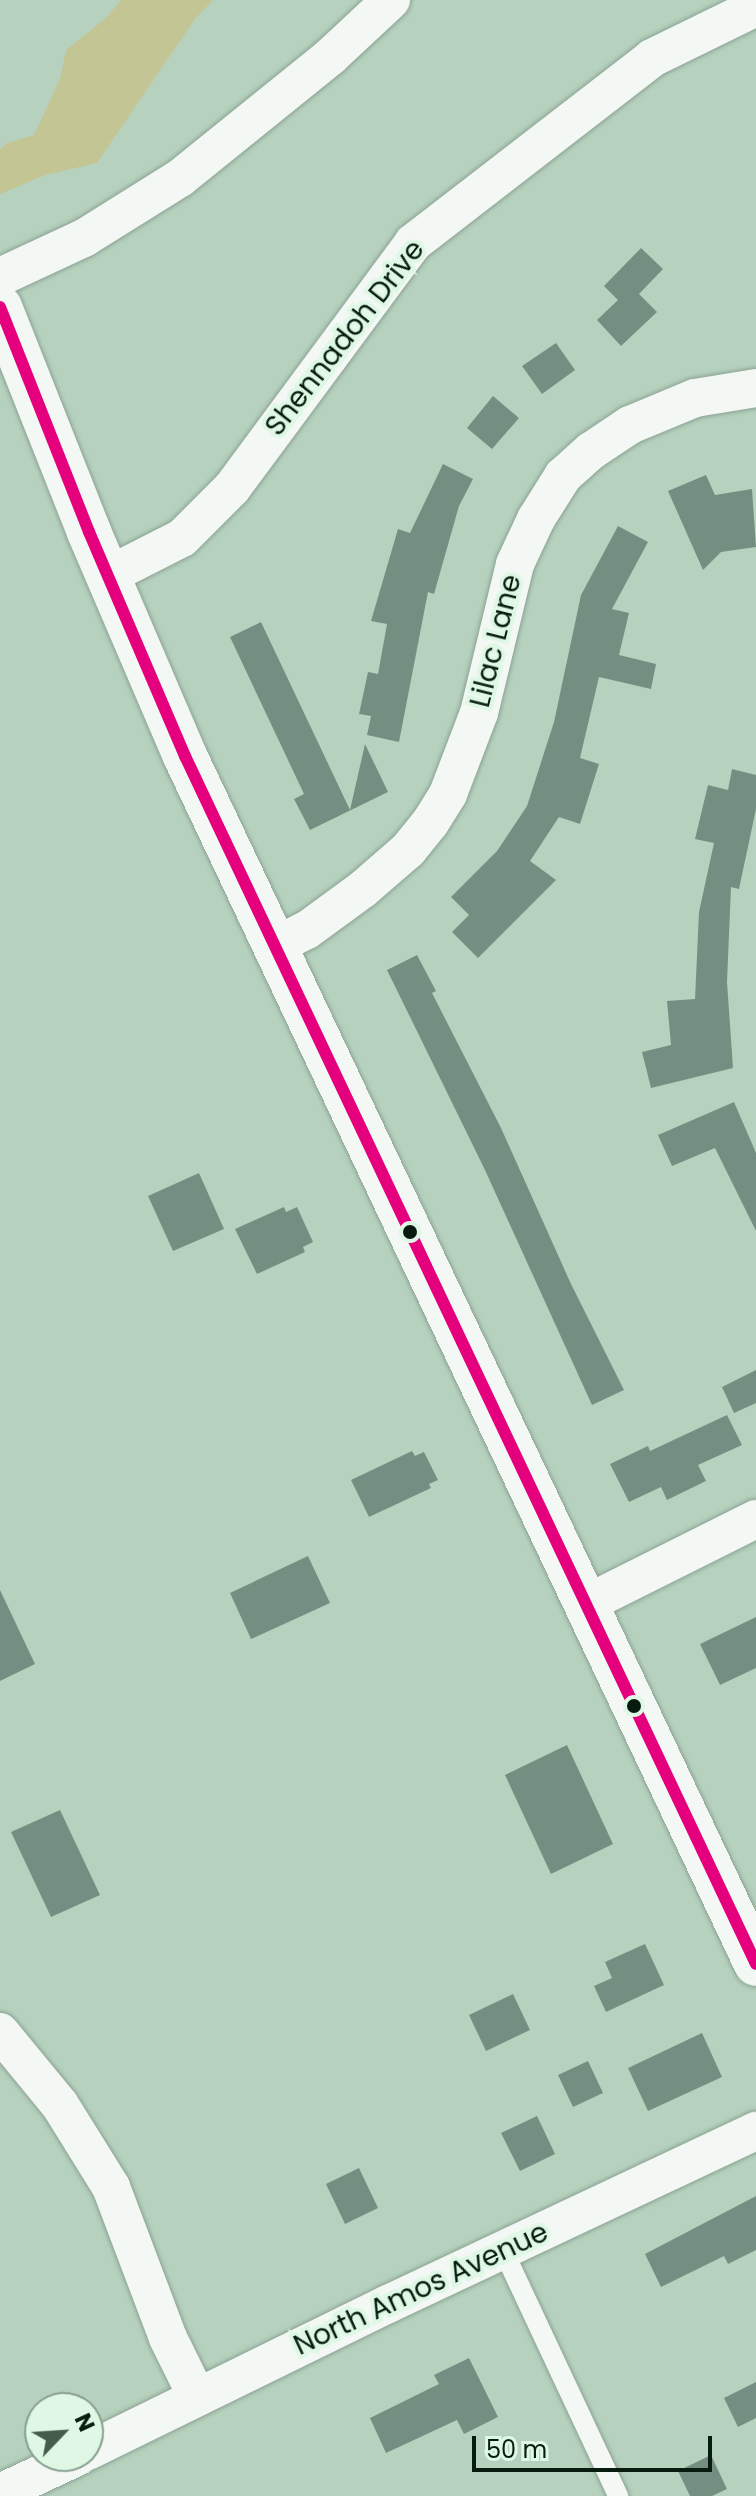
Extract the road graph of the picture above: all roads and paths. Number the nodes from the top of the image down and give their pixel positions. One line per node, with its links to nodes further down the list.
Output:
1 (391, 0): 3 (street)
2 (756, 7): 6 (street, Shennadoh Drive)
3 (0, 277)
4 (0, 307): 6 (main road)
5 (756, 388): 7 (street, Lilac Lane)
6 (107, 576): 7 (main road)
7 (273, 947): 9 (main road)
8 (756, 1519): 9 (street)
9 (586, 1604): 10 (main road)
10 (756, 1964)
11 (0, 2032): 14 (street)
12 (756, 2131): 13 (street, North Amos Avenue)
13 (503, 2250): 14 (street, North Amos Avenue); 18 (lane)
14 (197, 2397): 15 (street, North Amos Avenue)
15 (104, 2443)
16 (45, 2472): 17 (street)
17 (0, 2493)
18 (618, 2496)

